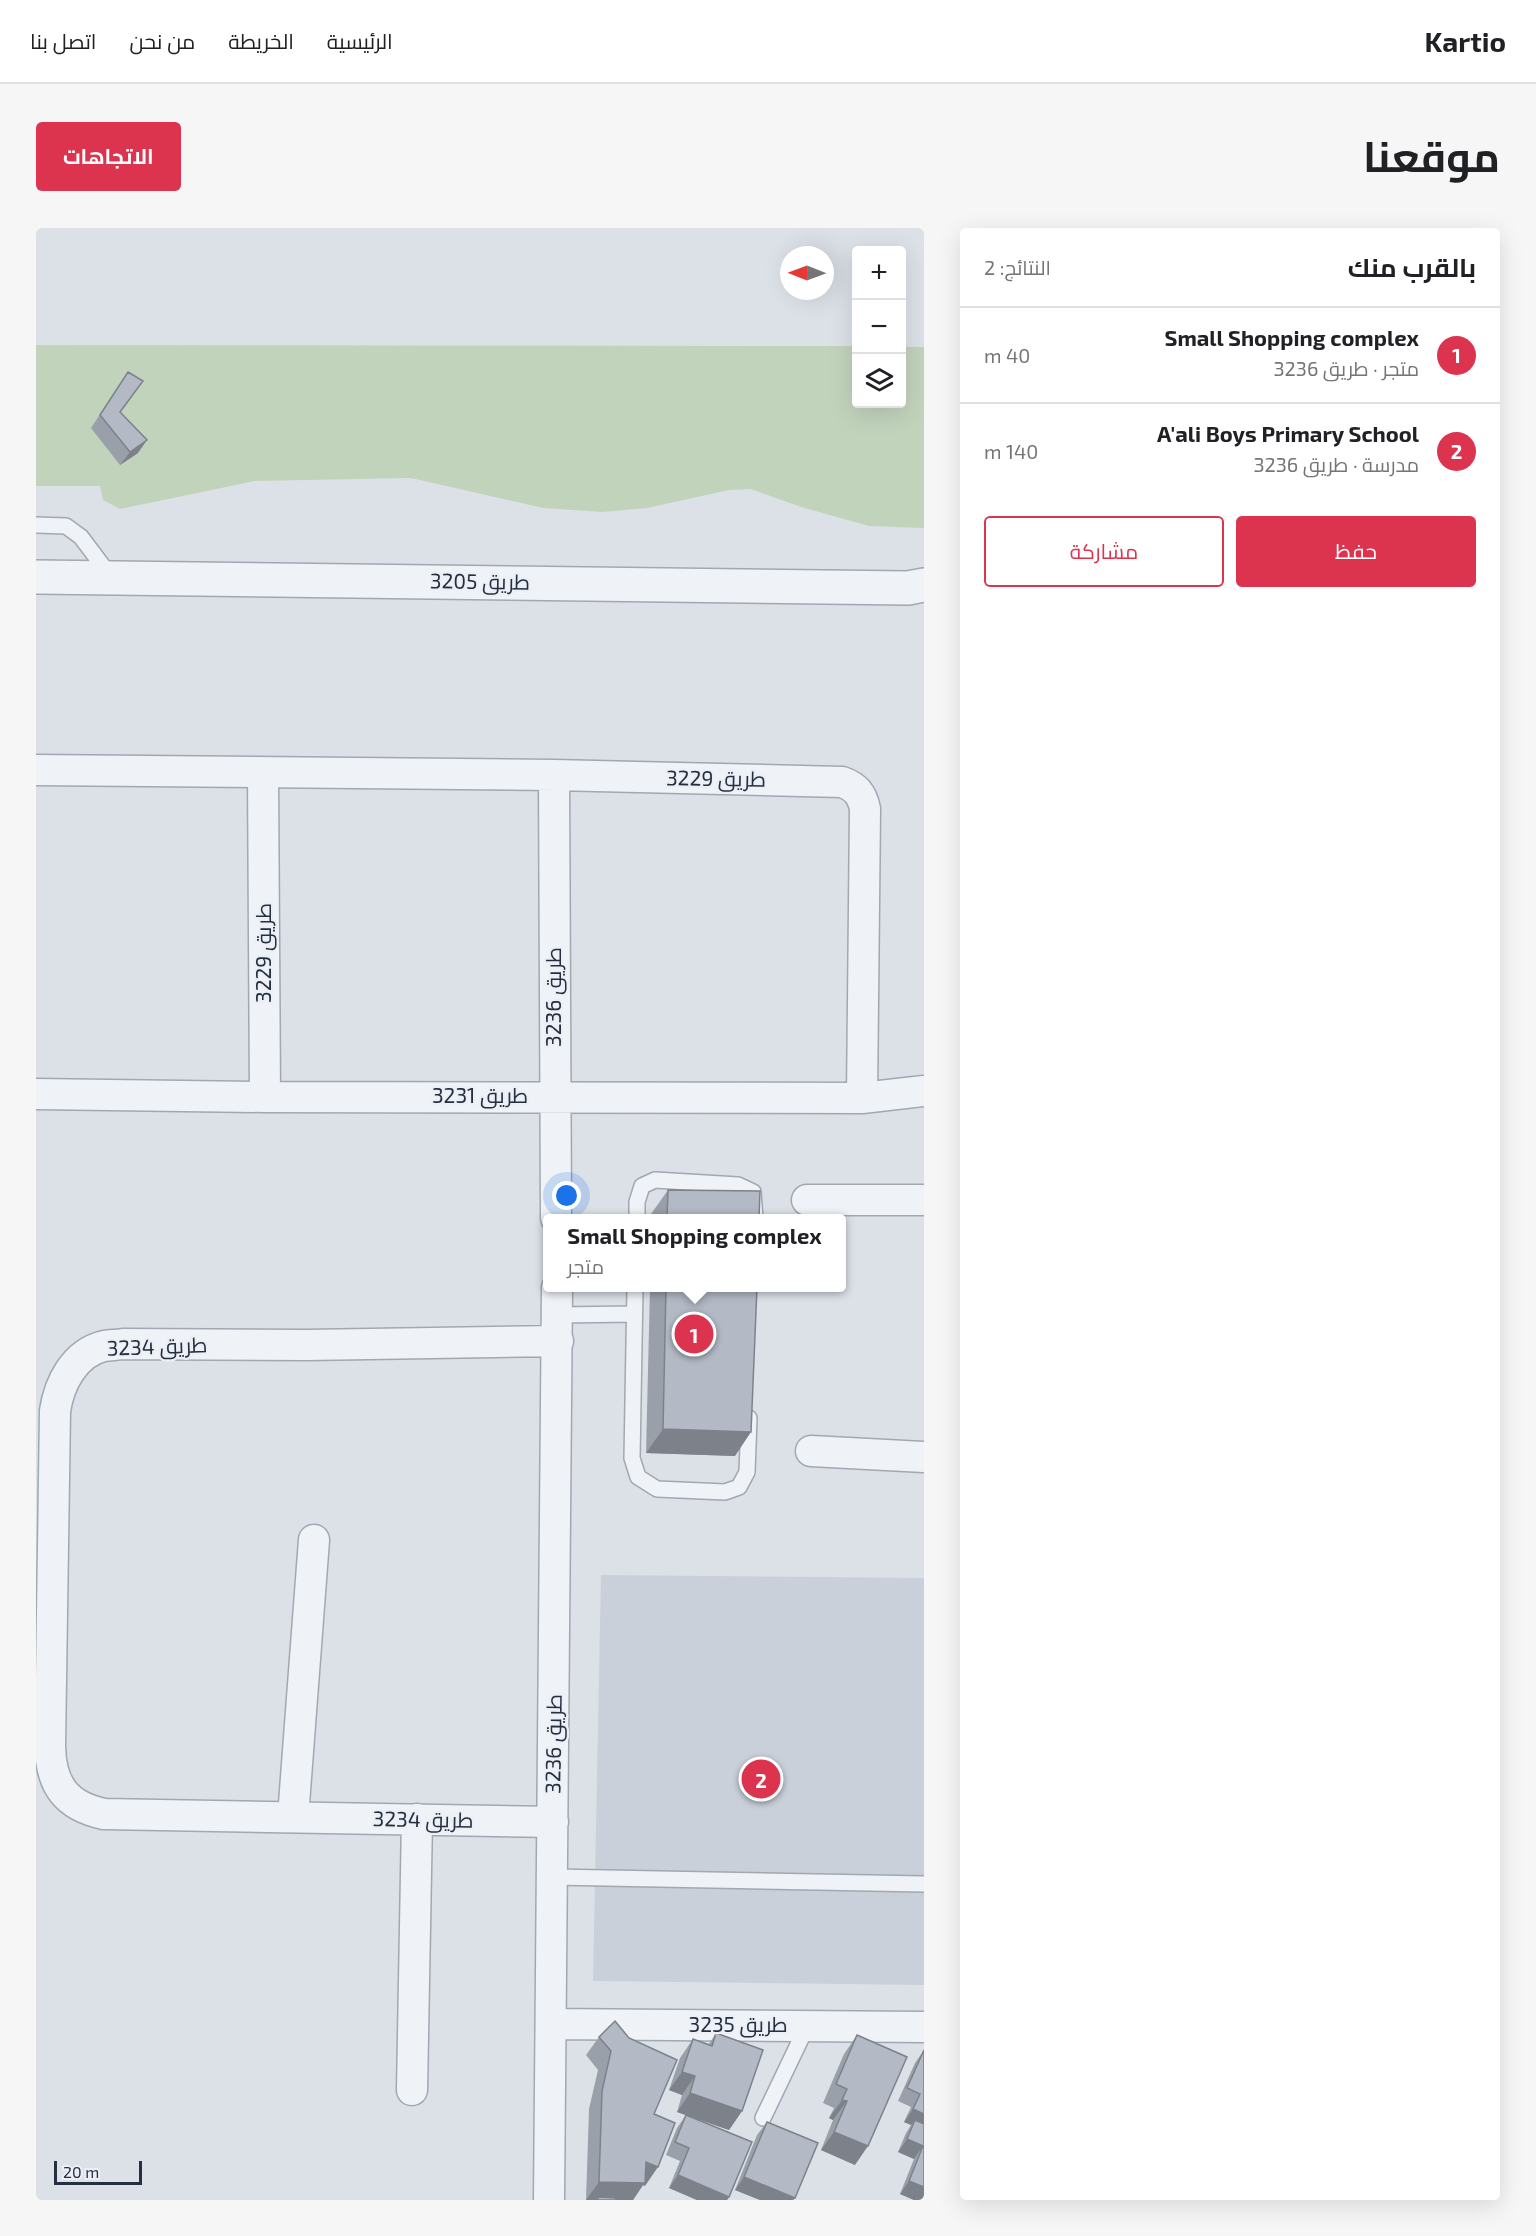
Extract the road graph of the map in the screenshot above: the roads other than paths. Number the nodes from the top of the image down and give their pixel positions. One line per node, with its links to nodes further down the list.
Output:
1 (36, 525): 3 (lane)
2 (36, 577): 3 (street, طريق 3205)
3 (111, 577): 4 (street, طريق 3205)
4 (924, 585)
5 (36, 770): 6 (street, طريق 3229)
6 (263, 774): 7 (street, طريق 3229); 11 (street, طريق 3229)
7 (554, 775): 10 (street, طريق 3236); 12 (street, طريق 3229)
8 (924, 1091): 12 (street, طريق 3231)
9 (36, 1094): 11 (street, طريق 3231)
10 (554, 1096): 11 (street, طريق 3231); 12 (street, طريق 3231); 15 (street, طريق 3236)
11 (266, 1097)
12 (862, 1098)
13 (807, 1200): 14 (street)
14 (924, 1200)
15 (556, 1214)
16 (637, 1214): 17 (lane)
17 (755, 1214)
18 (635, 1292): 20 (lane)
19 (558, 1314): 20 (lane); 25 (street, طريق 3234); 28 (street, طريق 3236)
20 (634, 1314): 21 (lane)
21 (749, 1403)
22 (811, 1451): 23 (street)
23 (924, 1457)
24 (314, 1540): 26 (street)
25 (44, 1618): 26 (street, طريق 3234)
26 (293, 1817): 27 (street, طريق 3234)
27 (417, 1820): 28 (street, طريق 3234); 34 (street)
28 (553, 1822): 29 (street, طريق 3236)
29 (553, 1876): 30 (lane); 31 (street, طريق 3236)
30 (924, 1884)
31 (552, 2024): 32 (street, طريق 3235); 36 (street, طريق 3236)
32 (807, 2026): 33 (street, طريق 3235); 35 (lane)
33 (924, 2027)
34 (412, 2090)
35 (763, 2118)
36 (549, 2200)

